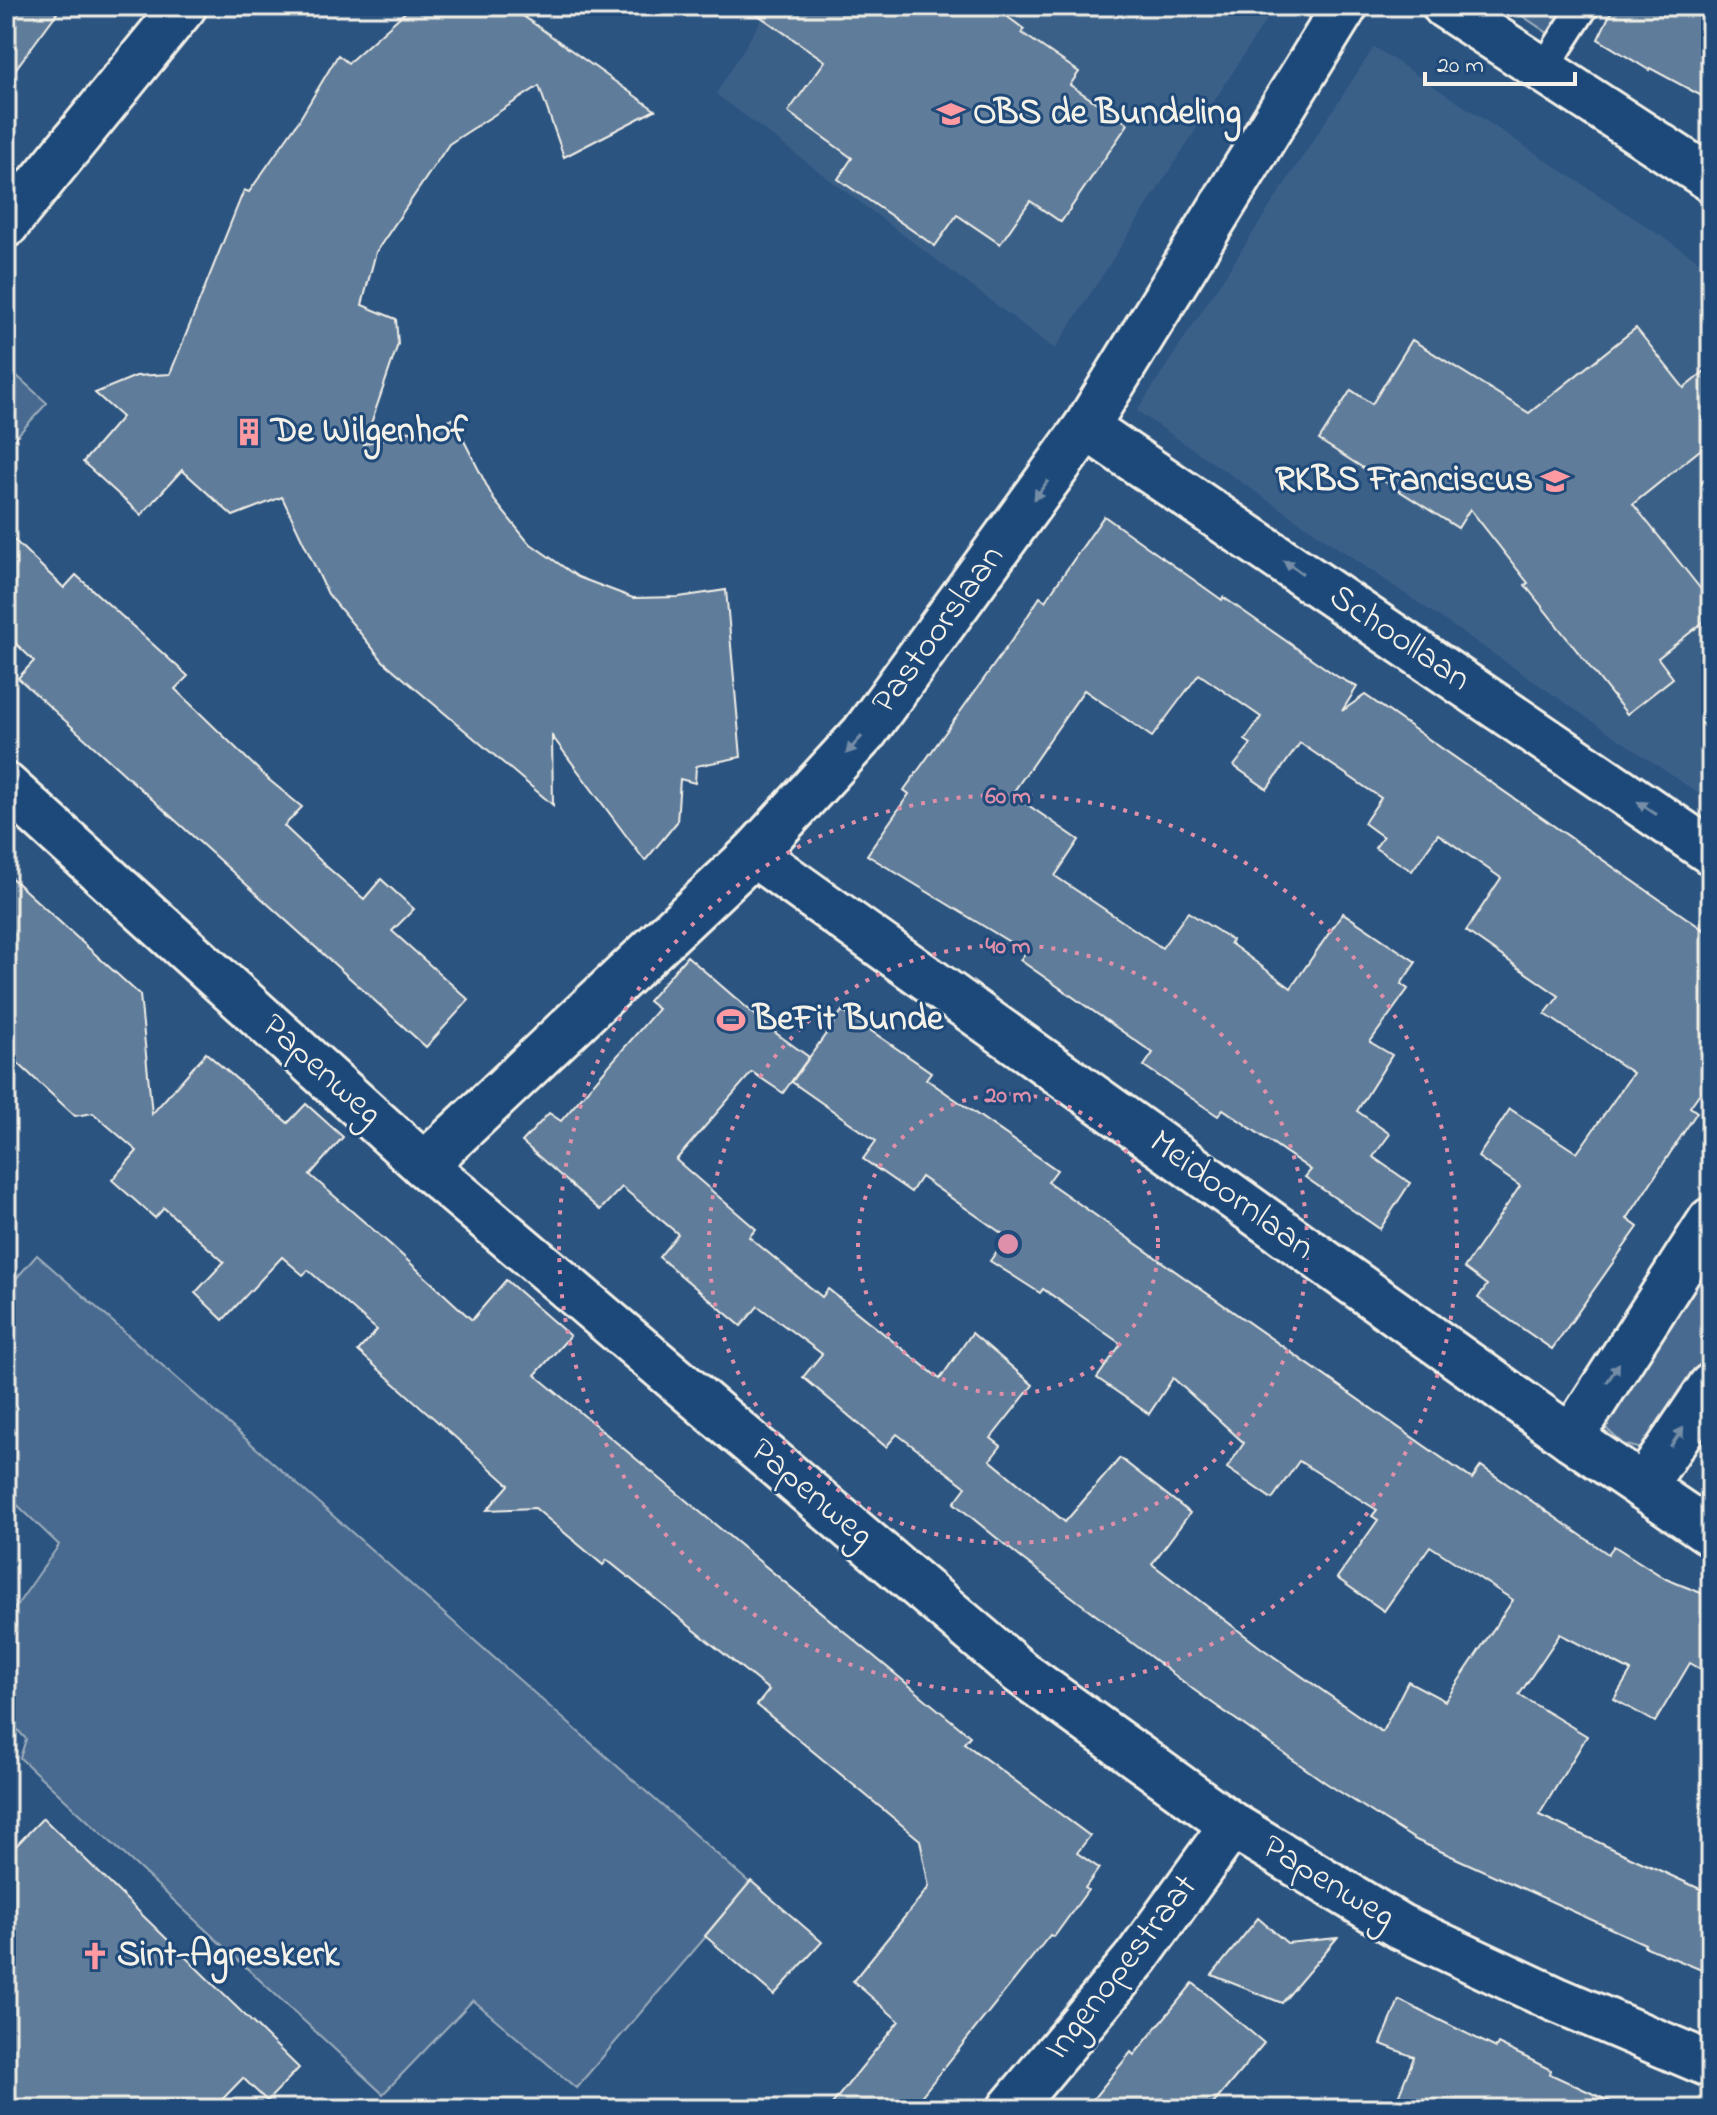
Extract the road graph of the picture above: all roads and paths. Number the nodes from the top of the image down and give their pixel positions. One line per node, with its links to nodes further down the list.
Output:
1 (184, 6): 7 (street)
2 (1345, 6): 8 (street, Pastoorslaan)
3 (1445, 6): 5 (street)
4 (1584, 6): 5 (lane)
5 (1543, 70): 6 (street)
6 (1711, 179)
7 (6, 225)
8 (1086, 427): 10 (street, Pastoorslaan, one-way to 10); 11 (street, Schoollaan, one-way to 8)
9 (6, 786): 12 (street, Papenweg)
10 (760, 846): 12 (street, Pastoorslaan); 15 (street, Meidoornlaan)
11 (1711, 852)
12 (424, 1165): 18 (street, Papenweg)
13 (1711, 1220): 15 (street, one-way to 13)
14 (1711, 1386): 16 (street, one-way to 14)
15 (1571, 1438): 16 (street, Meidoornlaan)
16 (1643, 1487): 17 (street, Meidoornlaan)
17 (1711, 1533)
18 (1232, 1825): 19 (street, Papenweg); 20 (street, Ingenopestraat)
19 (1711, 2065)
20 (1010, 2109)

